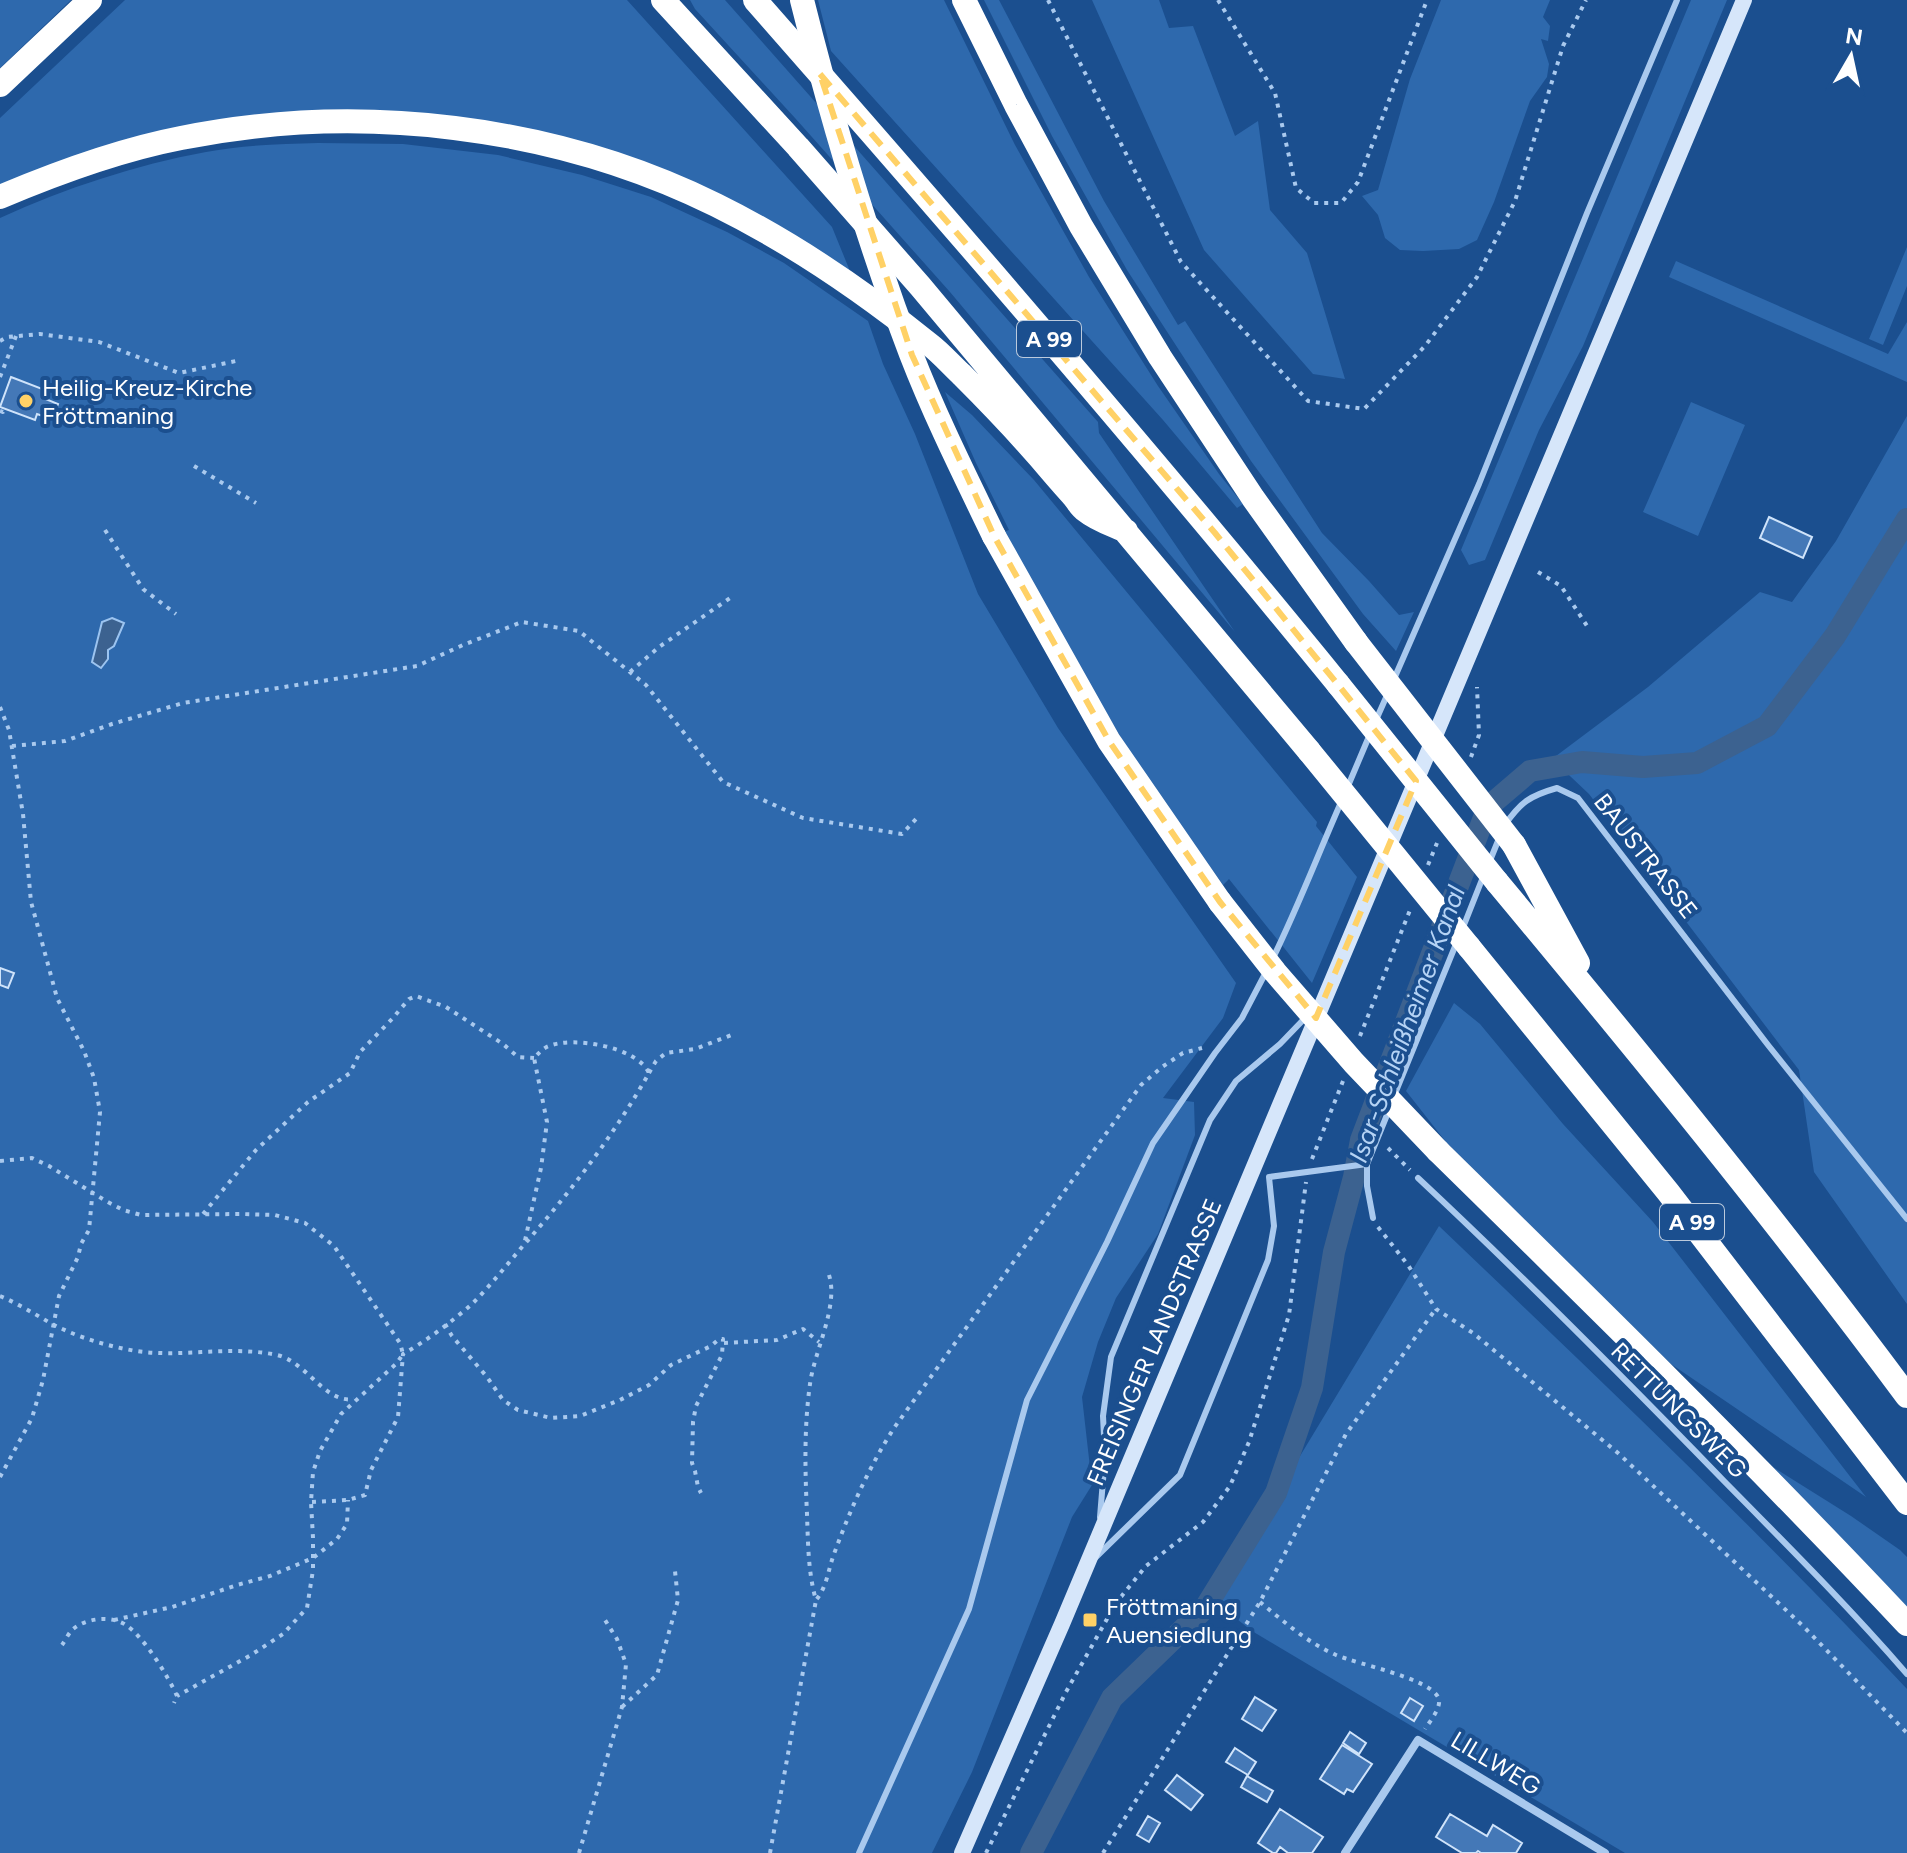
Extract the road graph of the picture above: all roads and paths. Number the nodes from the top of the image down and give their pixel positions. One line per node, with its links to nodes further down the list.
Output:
1 (90, 0): 12 (highway)
2 (663, 0): 23 (highway, A 99)
3 (755, 0): 33 (highway, A 99, bridge)
4 (802, 0): 72 (highway, bridge)
5 (964, 0): 33 (highway, bridge)
6 (1048, 0): 9 (path)
7 (1218, 0): 8 (path)
8 (1427, 0)
9 (1586, 0)
10 (1677, 0): 35 (lane)
11 (1744, 0): 32 (main road, FREISINGER LANDSTRASSE)
12 (0, 85)
13 (0, 197): 23 (highway)
14 (16, 336): 15 (path); 16 (path); 17 (path)
15 (0, 341)
16 (236, 361)
17 (0, 377)
18 (7, 409): 19 (path)
19 (0, 411)
20 (194, 466): 21 (path)
21 (256, 503)
22 (105, 530): 26 (path)
23 (1126, 531): 63 (highway, A 99, bridge)
24 (1538, 572): 27 (path)
25 (730, 598): 28 (path)
26 (176, 614)
27 (1589, 629)
28 (630, 672): 30 (path); 31 (path)
29 (0, 707): 30 (path)
30 (12, 746): 44 (path)
31 (916, 819)
32 (1324, 999): 41 (main road, FREISINGER LANDSTRASSE); 64 (lane)
33 (1604, 1010): 57 (highway, A 99)
34 (734, 1034): 37 (path)
35 (1215, 1053): 68 (path); 82 (lane)
36 (534, 1058): 37 (path); 45 (path); 48 (path)
37 (649, 1073): 48 (path)
38 (1378, 1138): 40 (lane, BAUSTRASSE); 43 (path); 47 (lane, BAUSTRASSE)
39 (0, 1161): 44 (path)
40 (1363, 1164): 42 (lane); 46 (lane, BAUSTRASSE)
41 (1254, 1167): 42 (lane); 64 (main road, FREISINGER LANDSTRASSE)
42 (1269, 1177): 66 (lane)
43 (1418, 1178): 74 (lane, RETTUNGSWEG)
44 (93, 1193): 45 (path); 52 (path)
45 (203, 1214): 56 (path)
46 (1373, 1218): 51 (path)
47 (1907, 1219)
48 (524, 1245): 53 (path)
49 (829, 1275): 55 (path)
50 (0, 1296): 52 (path)
51 (1436, 1309): 69 (path); 78 (path)
52 (53, 1324): 58 (path); 59 (path)
53 (445, 1324): 54 (path); 56 (path)
54 (724, 1343): 55 (path); 60 (path)
55 (820, 1343): 68 (path)
56 (403, 1354): 58 (path); 61 (path)
57 (1907, 1396)
58 (355, 1399): 62 (path)
59 (0, 1477)
60 (701, 1493)
61 (348, 1500): 62 (path); 65 (path)
62 (311, 1502): 65 (path)
63 (1907, 1503)
64 (1099, 1535): 66 (main road, FREISINGER LANDSTRASSE)
65 (313, 1558): 70 (path); 75 (path)
66 (1084, 1568): 83 (main road, FREISINGER LANDSTRASSE)
67 (675, 1571): 77 (path)
68 (816, 1600): 81 (path)
69 (1260, 1602): 79 (path, LILLWEG); 84 (path)
70 (114, 1620): 73 (path); 75 (path)
71 (605, 1620): 77 (path)
72 (1907, 1624)
73 (62, 1645)
74 (1907, 1674)
75 (177, 1696): 76 (path)
76 (174, 1703)
77 (622, 1707): 80 (path)
78 (1907, 1733)
79 (1418, 1740): 85 (street); 86 (street, LILLWEG)
80 (579, 1853)
81 (770, 1853)
82 (859, 1853)
83 (962, 1853)
84 (1103, 1853)
85 (1345, 1853)
86 (1605, 1853)

